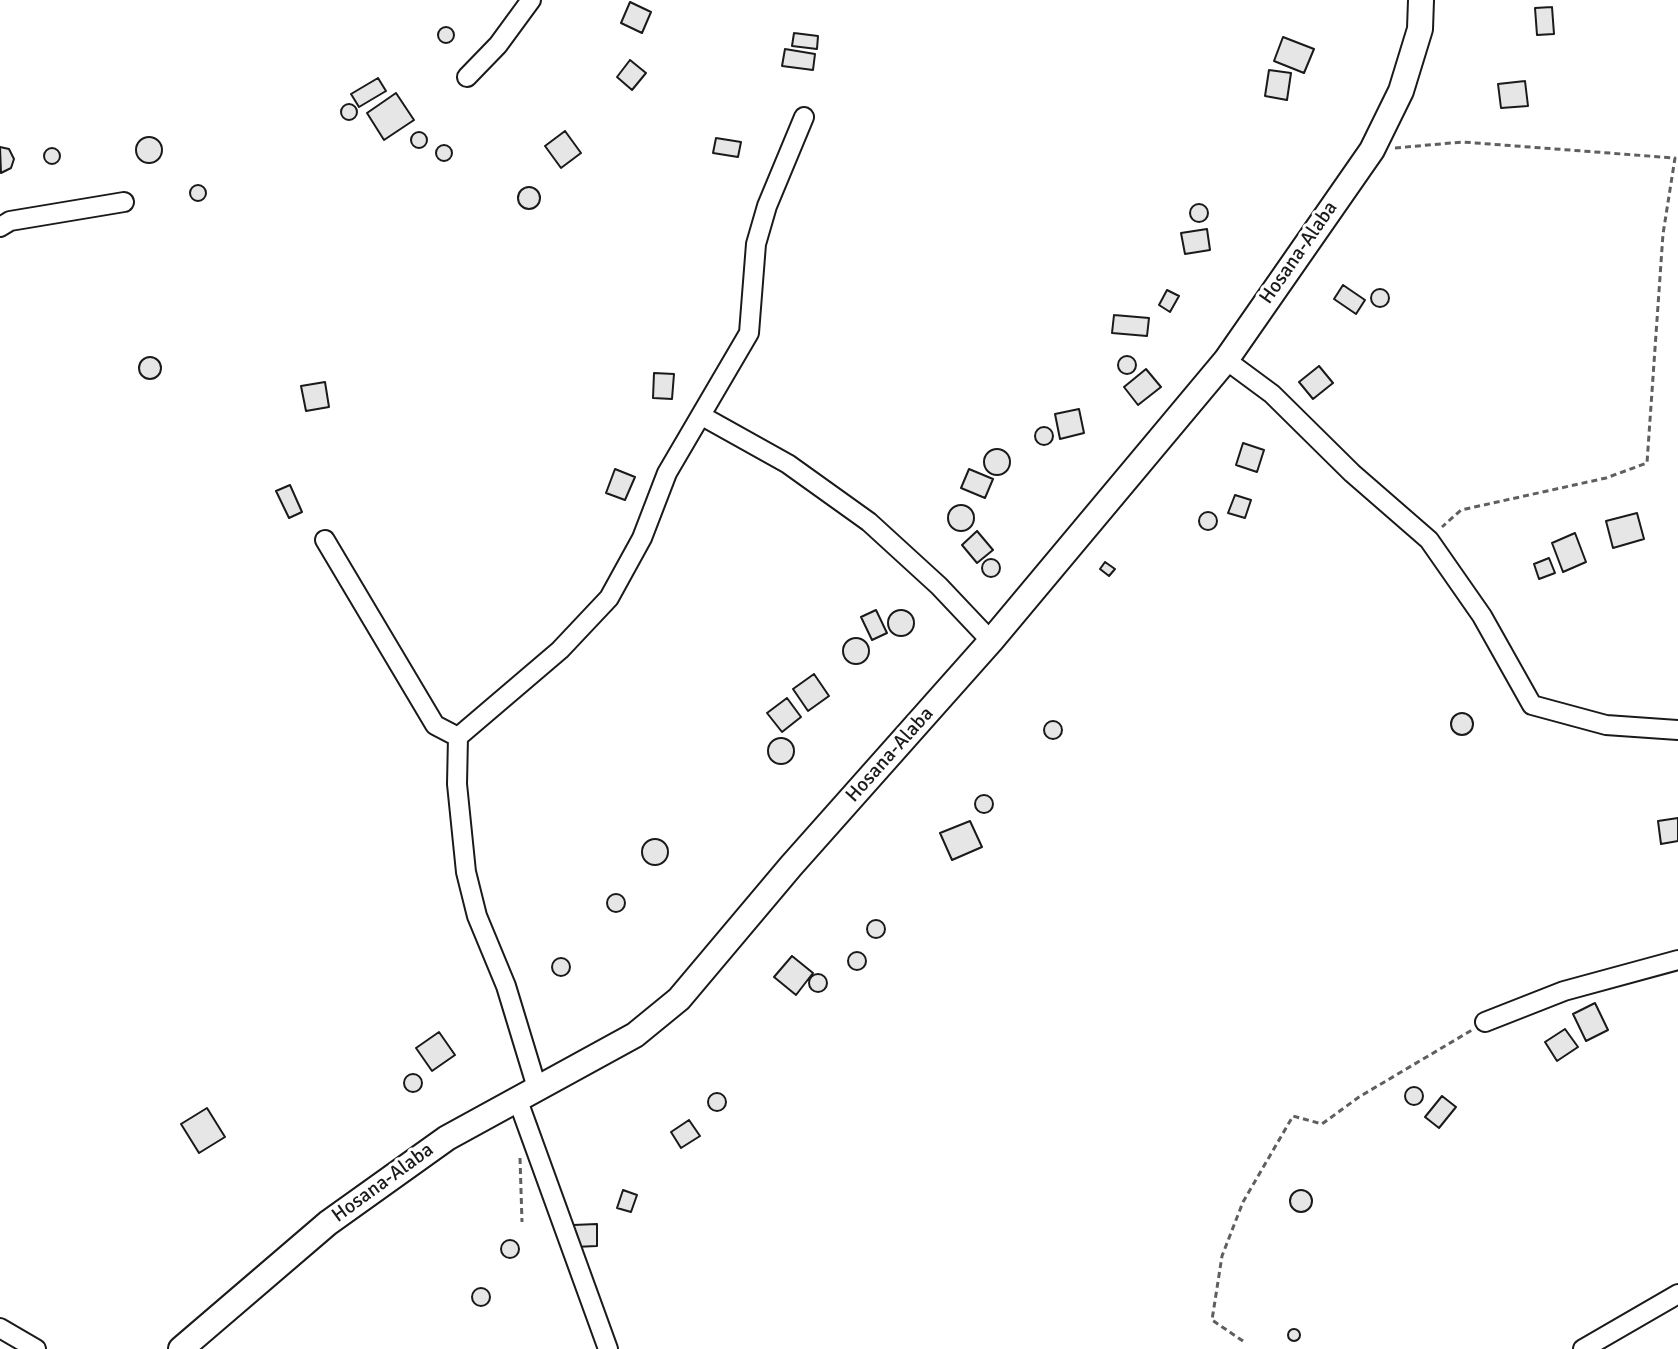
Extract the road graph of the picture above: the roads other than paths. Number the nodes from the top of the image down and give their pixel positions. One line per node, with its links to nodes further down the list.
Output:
1 (531, 0): 3 (street)
2 (1421, 0): 7 (main road, Hosana-Alaba)
3 (467, 77)
4 (804, 117): 8 (street)
5 (124, 202): 6 (street)
6 (0, 227)
7 (1226, 360): 10 (main road, Hosana-Alaba); 11 (street)
8 (702, 416): 10 (street); 12 (street)
9 (325, 540): 12 (street)
10 (991, 641): 15 (main road, Hosana-Alaba)
11 (1678, 730)
12 (458, 737): 15 (street)
13 (1678, 960): 14 (street)
14 (1485, 1022)
15 (527, 1093): 19 (main road, Hosana-Alaba); 20 (street)
16 (1678, 1294): 21 (street)
17 (0, 1328): 18 (street)
18 (36, 1349)
19 (181, 1349)
20 (608, 1349)
21 (1583, 1349)

